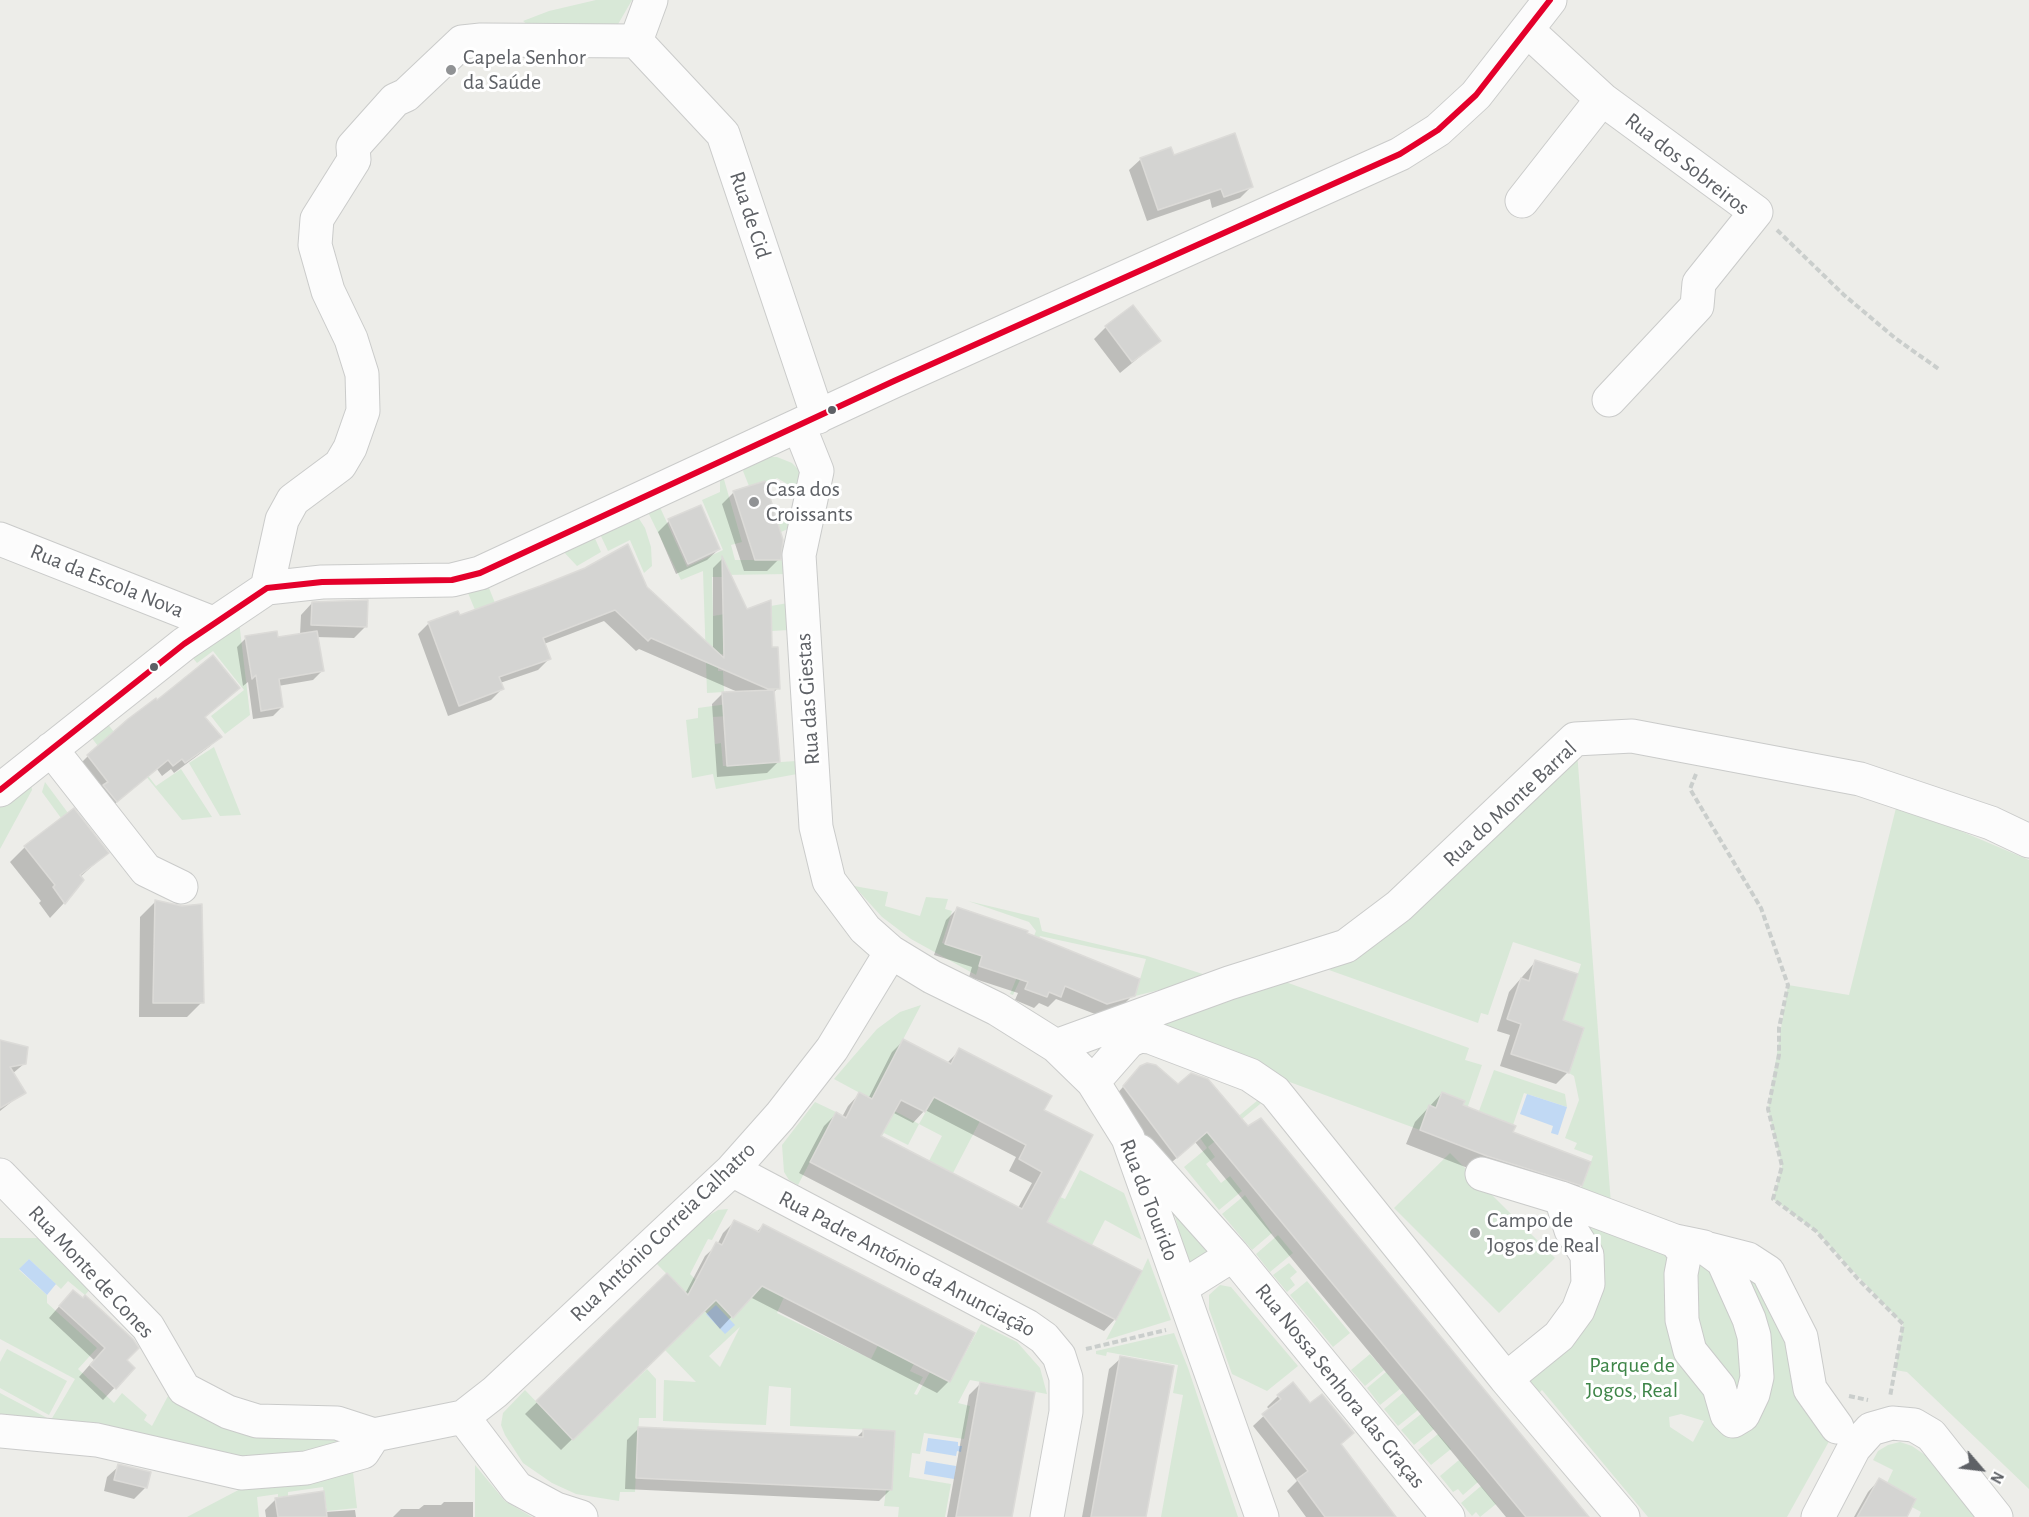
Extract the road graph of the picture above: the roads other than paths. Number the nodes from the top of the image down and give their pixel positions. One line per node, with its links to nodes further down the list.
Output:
1 (651, 0): 4 (street)
2 (1550, 0): 3 (street)
3 (1527, 30): 5 (street, Rua dos Sobreiros); 8 (street)
4 (636, 41): 8 (street, Rua de Cid); 10 (street)
5 (1602, 99): 6 (street, Rua dos Sobreiros); 7 (street, Rua dos Sobreiros)
6 (1522, 201)
7 (1609, 400)
8 (809, 422): 10 (street); 16 (street, Rua das Giestas)
9 (0, 539): 11 (street, Rua da Escola Nova)
10 (267, 588): 11 (street)
11 (213, 623): 12 (street)
12 (51, 749): 13 (street); 15 (street)
13 (0, 790)
14 (2029, 841): 17 (street, Rua do Monte Barral)
15 (181, 887)
16 (891, 952): 17 (street, Rua do Tourido); 20 (street, Rua António Correia Calhatro)
17 (1056, 1046): 18 (street, Rua do Tourido)
18 (1093, 1082): 19 (street, Rua do Tourido); 26 (street)
19 (1128, 1138): 24 (street, Rua Nossa Senhora das Graças); 25 (street, Rua do Tourido)
20 (732, 1170): 27 (street, Rua António Correia Calhatro); 32 (street, Rua Padre António da Anunciação)
21 (1482, 1174): 23 (street)
22 (0, 1175): 30 (street, Rua Monte de Cones)
23 (1561, 1198): 26 (street); 28 (street)
24 (1233, 1255): 25 (street); 34 (street, Rua Nossa Senhora das Graças)
25 (1182, 1287): 33 (street, Rua do Tourido)
26 (1506, 1379): 35 (street)
27 (463, 1418): 30 (street, Rua António Correia Calhatro); 31 (street)
28 (1837, 1427)
29 (0, 1431): 30 (street)
30 (374, 1435)
31 (581, 1517)
32 (1047, 1517)
33 (1262, 1517)
34 (1448, 1517)
35 (1623, 1517)
36 (1818, 1517): 37 (street)
37 (1996, 1517)

